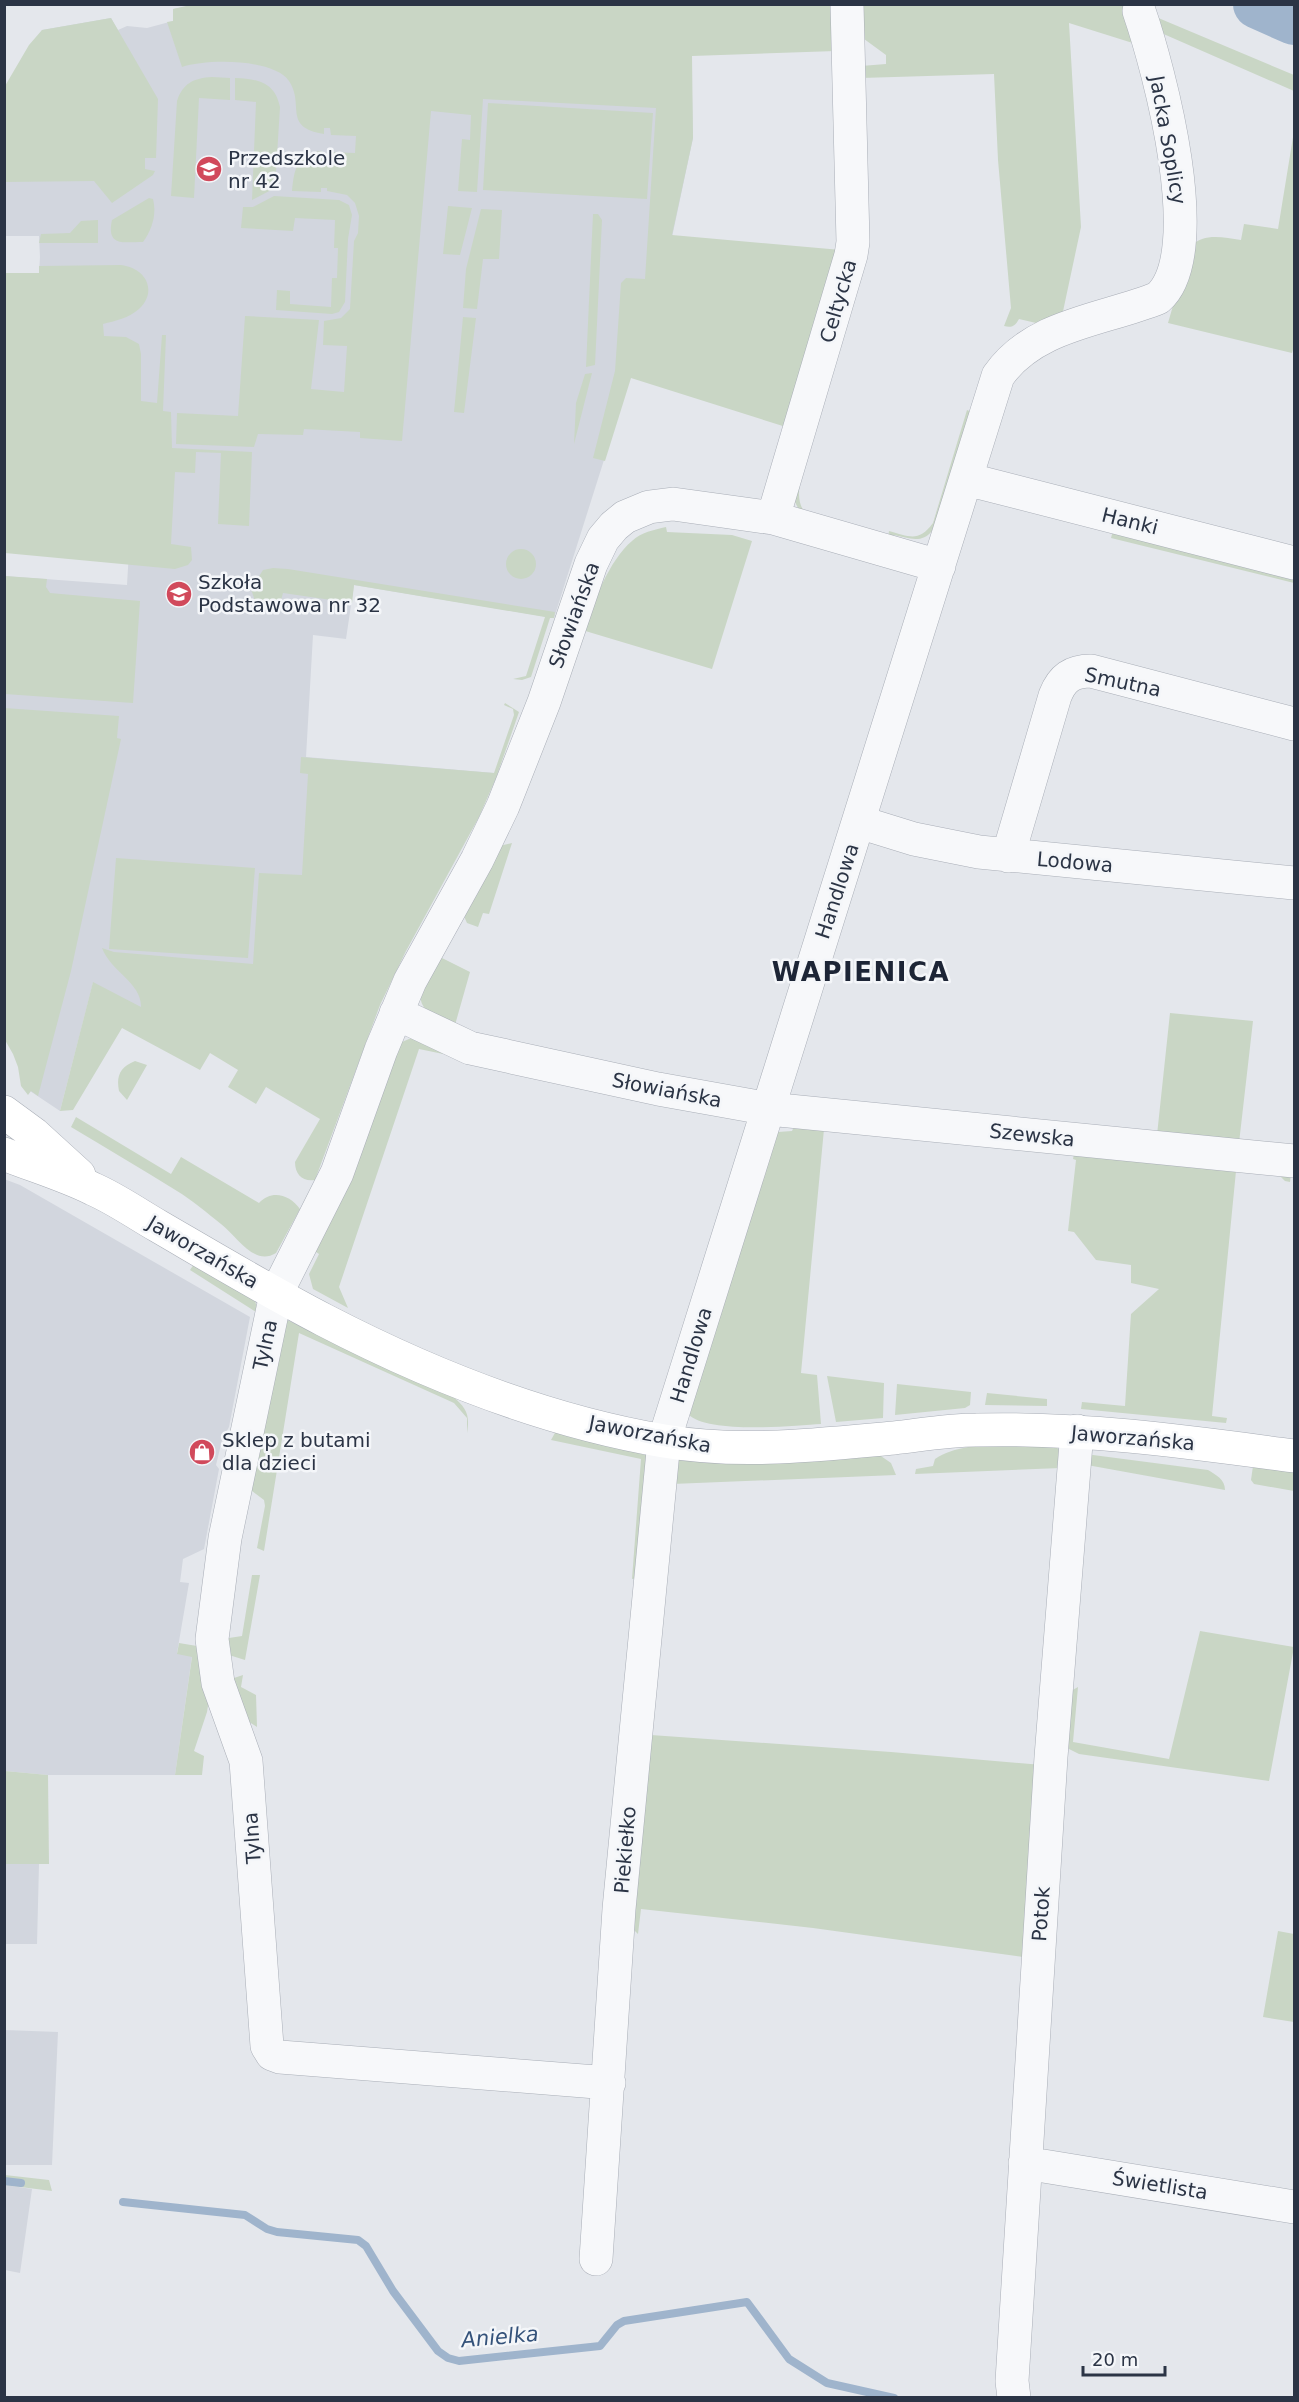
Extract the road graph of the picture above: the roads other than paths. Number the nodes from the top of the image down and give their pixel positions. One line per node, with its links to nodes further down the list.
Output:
1 (847, 4): 5 (street, Celtycka)
2 (1139, 12): 3 (street, Jacka Soplicy)
3 (998, 376): 4 (street, Handlowa)
4 (966, 479): 6 (street, Hanki); 7 (street, Handlowa)
5 (773, 518): 7 (street, Słowiańska); 12 (street, Słowiańska)
6 (1294, 563)
7 (939, 566): 9 (street, Handlowa)
8 (1294, 724): 10 (street, Smutna)
9 (859, 822): 10 (street, Lodowa); 13 (street, Handlowa)
10 (1008, 856): 11 (street, Lodowa)
11 (1294, 883)
12 (396, 1012): 13 (street, Słowiańska); 18 (street, Słowiańska)
13 (769, 1109): 16 (street, Szewska); 20 (street, Handlowa)
14 (4, 1112): 17 (street, Jaworzańska)
15 (4, 1154): 17 (street, Jaworzańska)
16 (1294, 1161)
17 (94, 1189): 18 (street, Jaworzańska)
18 (276, 1294): 20 (street, Jaworzańska); 22 (street, Tylna)
19 (1077, 1431): 20 (street, Jaworzańska); 21 (street, Jaworzańska); 23 (street, Potok)
20 (664, 1441): 22 (street, Piekiełko)
21 (1294, 1456)
22 (609, 2083): 25 (street, Piekiełko)
23 (1025, 2163): 24 (street, Świetlista); 26 (street, Potok)
24 (1294, 2207)
25 (596, 2259)
26 (1014, 2397)

